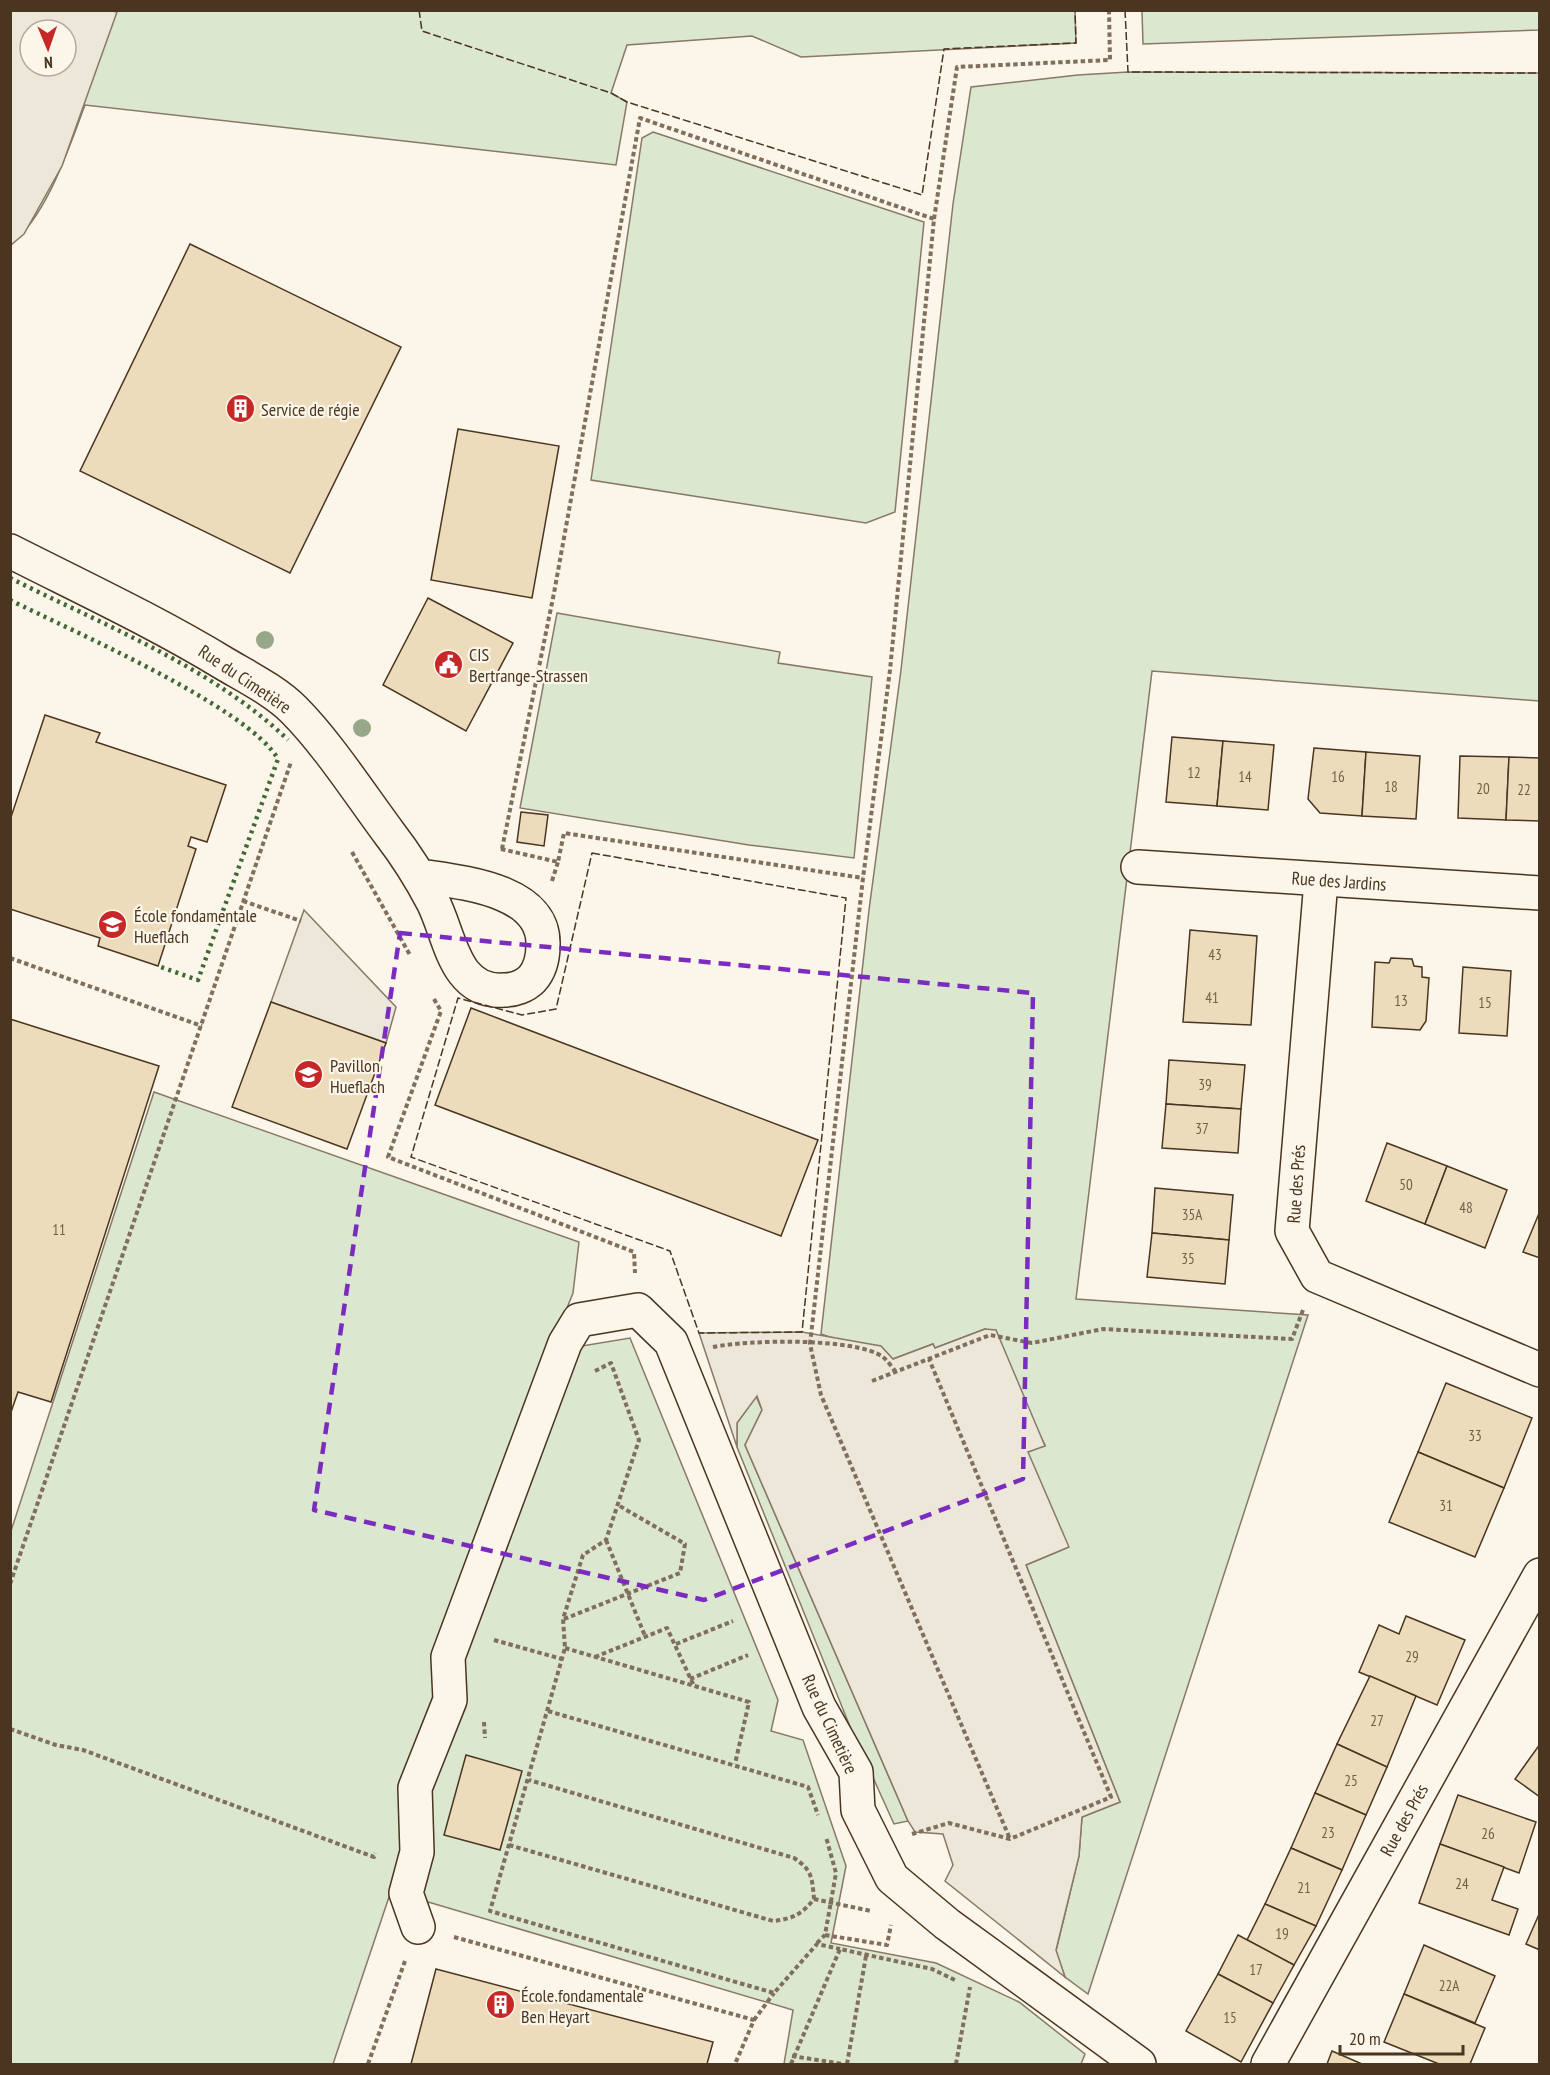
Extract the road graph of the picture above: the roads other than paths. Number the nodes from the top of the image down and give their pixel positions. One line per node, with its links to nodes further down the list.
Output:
1 (10, 551): 3 (street, Rue du Cimetière)
2 (1138, 867): 4 (street, Rue des Jardins)
3 (420, 876)
4 (1321, 881): 5 (street, Rue des Jardins); 6 (street, Rue des Prés)
5 (1539, 894)
6 (1539, 1370)
7 (1539, 1575): 10 (street, Rue des Prés)
8 (418, 1927): 9 (street, Rue du Cimetière)
9 (1139, 2064)
10 (1268, 2064)

